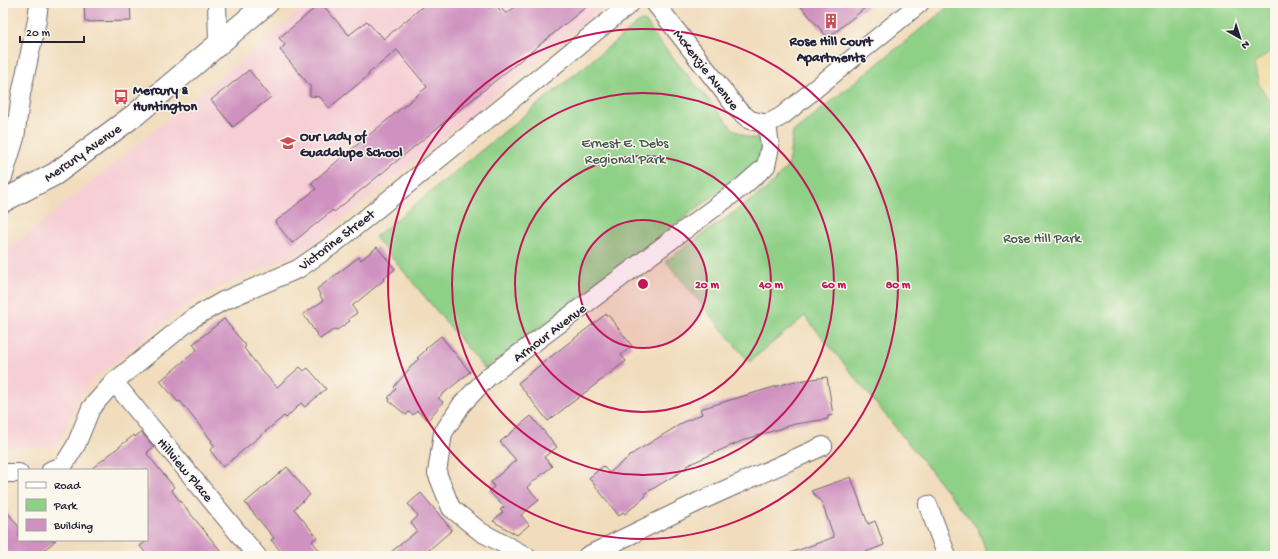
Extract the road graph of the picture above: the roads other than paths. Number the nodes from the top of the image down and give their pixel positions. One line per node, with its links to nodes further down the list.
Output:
1 (39, 3): 9 (street)
2 (217, 3): 7 (street)
3 (267, 3): 7 (street, Mercury Avenue)
4 (631, 3): 11 (street, Victorine Street)
5 (655, 3): 8 (street, McKenzie Avenue)
6 (920, 3): 8 (street)
7 (218, 43): 10 (street, Mercury Avenue)
8 (767, 124): 18 (street, Armour Avenue)
9 (3, 177)
10 (3, 201)
11 (114, 382): 13 (street, Victorine Street); 17 (street, Hillview Place)
12 (823, 446): 19 (street)
13 (54, 469)
14 (3, 473): 15 (street)
15 (18, 473)
16 (928, 505): 20 (street)
17 (258, 556)
18 (526, 556)
19 (587, 556)
20 (947, 556)

